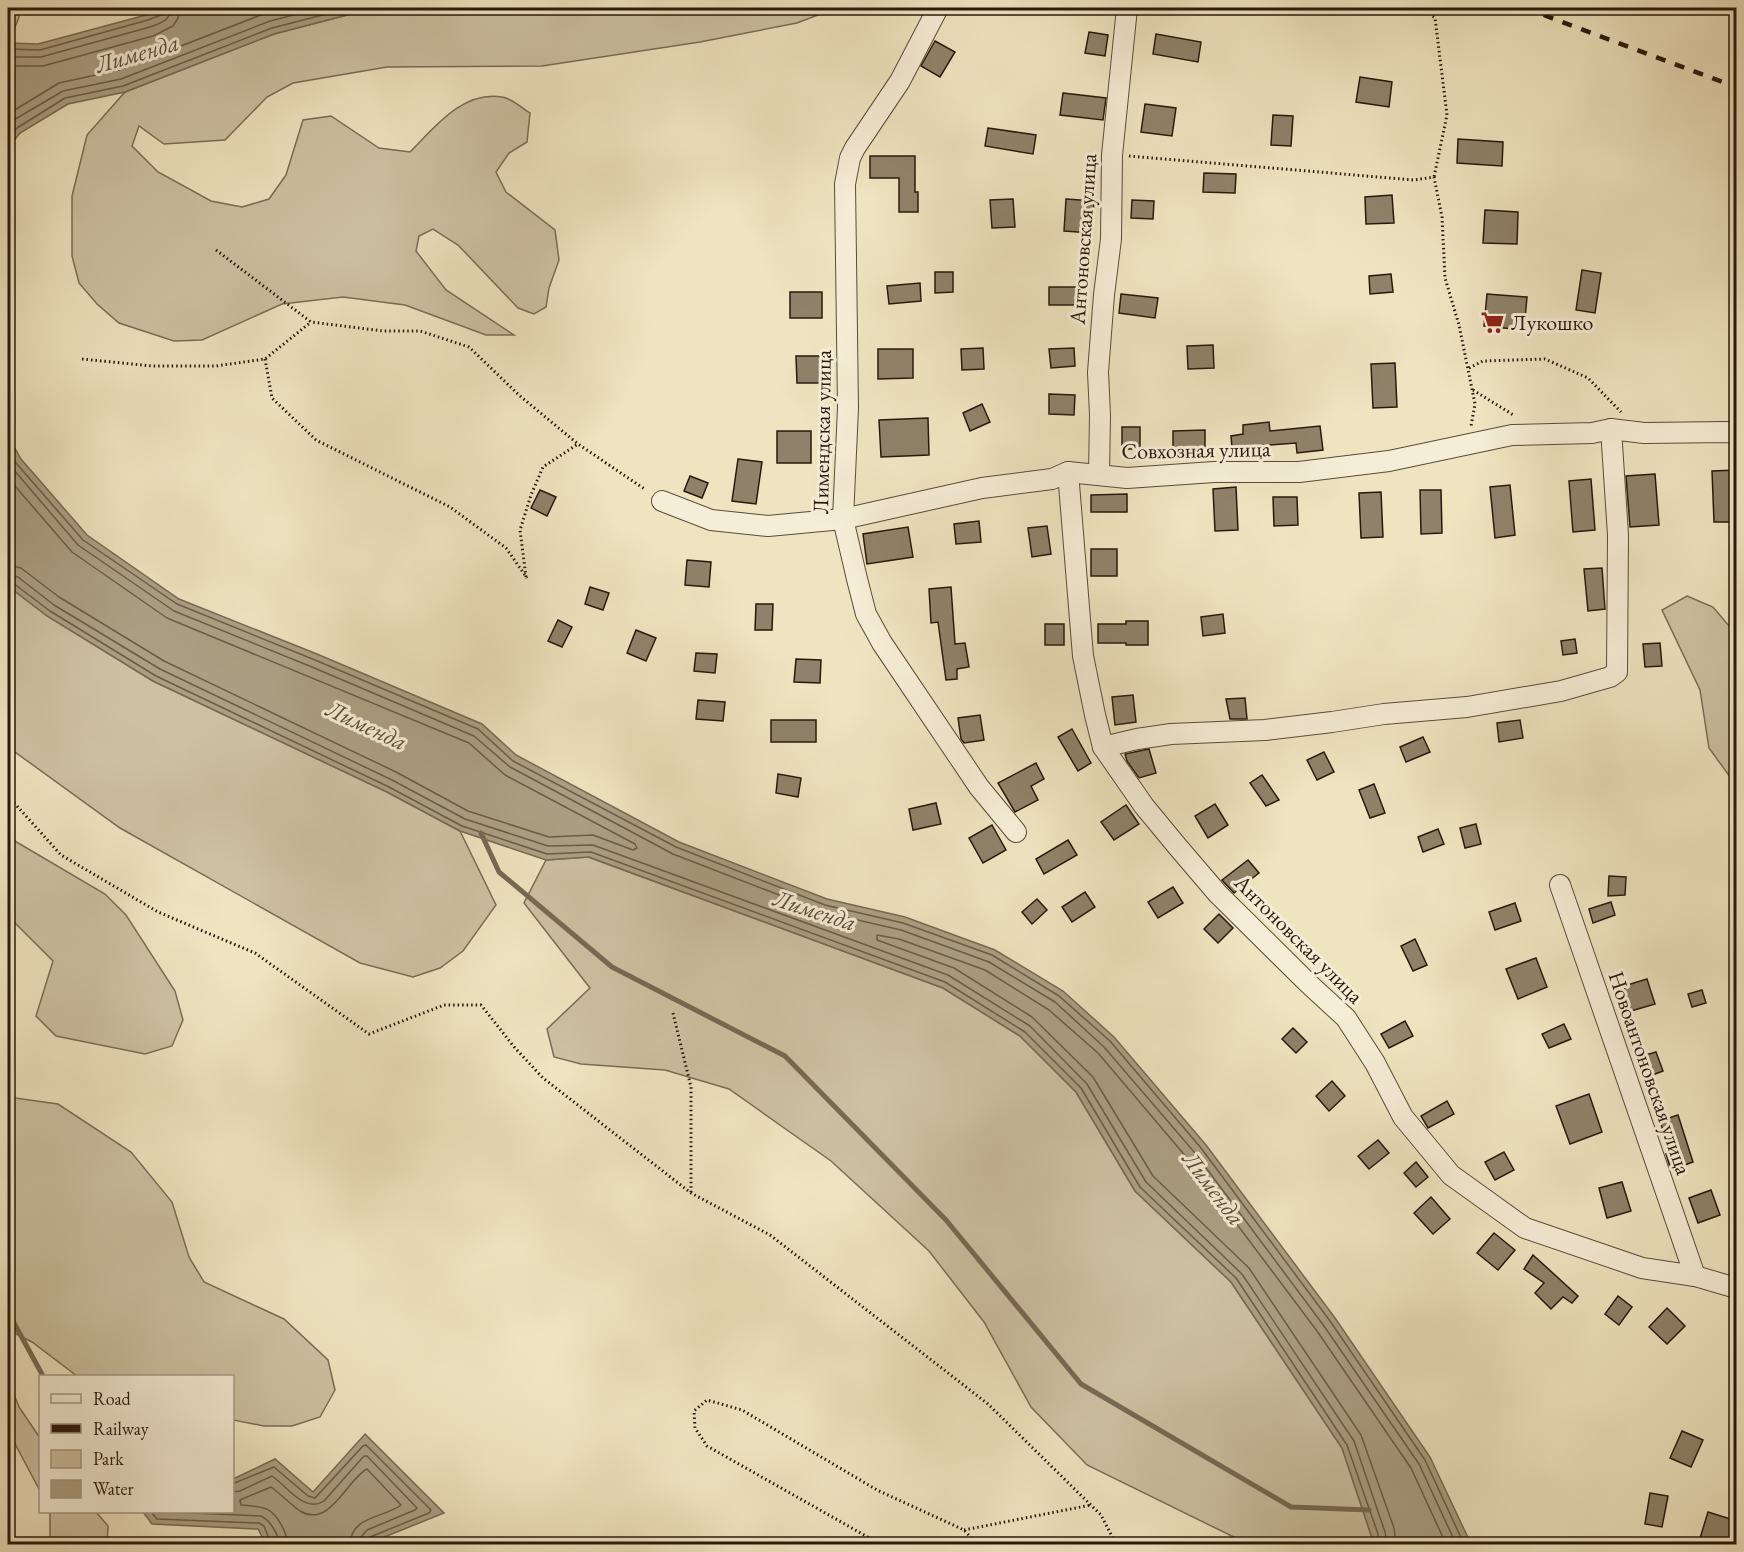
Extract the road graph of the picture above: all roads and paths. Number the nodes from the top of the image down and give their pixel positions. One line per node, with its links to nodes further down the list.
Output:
1 (938, 8): 21 (street, Лимендская улица)
2 (1127, 8): 4 (street, Антоновская улица)
3 (1422, 8): 5 (path)
4 (1112, 155): 5 (path); 19 (street, Антоновская улица)
5 (1434, 177): 10 (path)
6 (216, 250): 7 (path)
7 (311, 322): 9 (path); 16 (path)
8 (82, 358): 9 (path)
9 (265, 358): 16 (path)
10 (1469, 368): 11 (path); 14 (path)
11 (1473, 390): 12 (path); 17 (path)
12 (1518, 418)
13 (1611, 429): 14 (street, Совхозная улица); 17 (street, Совхозная улица); 22 (street)
14 (1644, 433): 15 (street, Совхозная улица)
15 (1737, 433)
16 (578, 444): 20 (path)
17 (1466, 445): 19 (street, Совхозная улица)
18 (1068, 472): 19 (street, Совхозная улица); 21 (street, Совхозная улица); 22 (street, Антоновская улица)
19 (1098, 475)
20 (662, 501): 21 (street, Совхозная улица)
21 (843, 519): 24 (street, Лимендская улица)
22 (1104, 747): 28 (street, Антоновская улица)
23 (8, 796): 27 (path)
24 (1016, 832)
25 (1560, 885): 28 (street, Новоантоновская улица)
26 (673, 1013): 27 (path)
27 (691, 1193): 30 (path)
28 (1695, 1276): 29 (street, Антоновская улица)
29 (1737, 1288)
30 (1091, 1505): 31 (path); 34 (path)
31 (964, 1530): 32 (path); 33 (path)
32 (880, 1545)
33 (976, 1545)
34 (1116, 1545)

